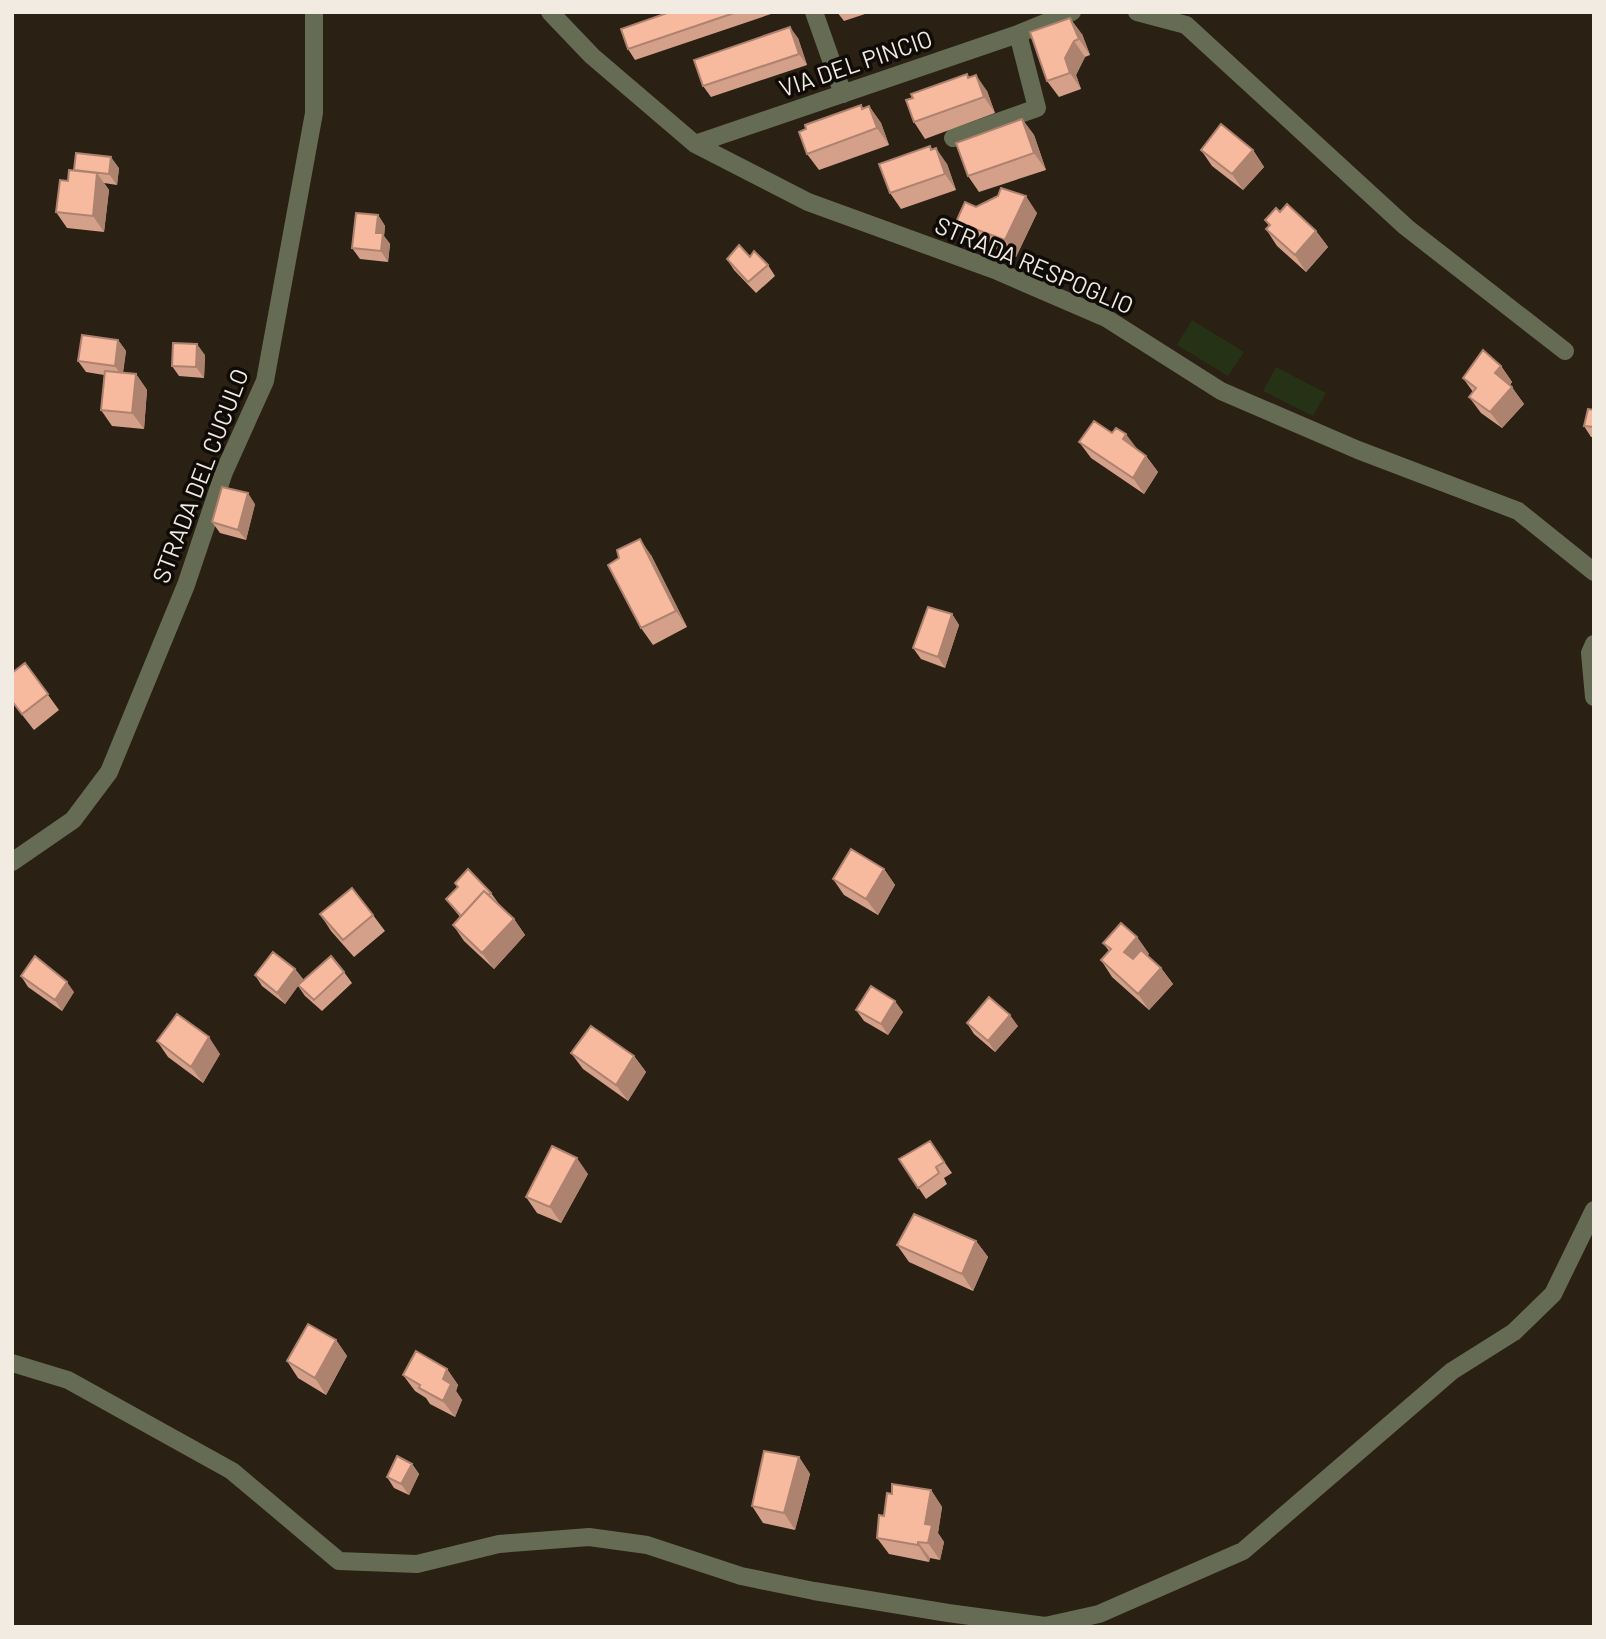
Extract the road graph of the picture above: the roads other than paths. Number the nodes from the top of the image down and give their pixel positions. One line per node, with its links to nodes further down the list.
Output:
1 (314, 12): 16 (street, STRADA DEL CUCULO)
2 (550, 12): 11 (street, STRADA RESPOGLIO)
3 (814, 12): 9 (street)
4 (1072, 12): 7 (street, VIA DEL PINCIO)
5 (1085, 12): 7 (street)
6 (1137, 12): 12 (street)
7 (1053, 21): 8 (street, VIA DEL PINCIO)
8 (1018, 34): 9 (street, VIA DEL PINCIO); 10 (street)
9 (844, 94): 11 (street, VIA DEL PINCIO)
10 (953, 138)
11 (695, 144): 13 (street, STRADA RESPOGLIO)
12 (1565, 351)
13 (1594, 572)
14 (1594, 644): 15 (street)
15 (1594, 697)
16 (12, 862)
17 (1594, 1210): 18 (street)
18 (12, 1363)

